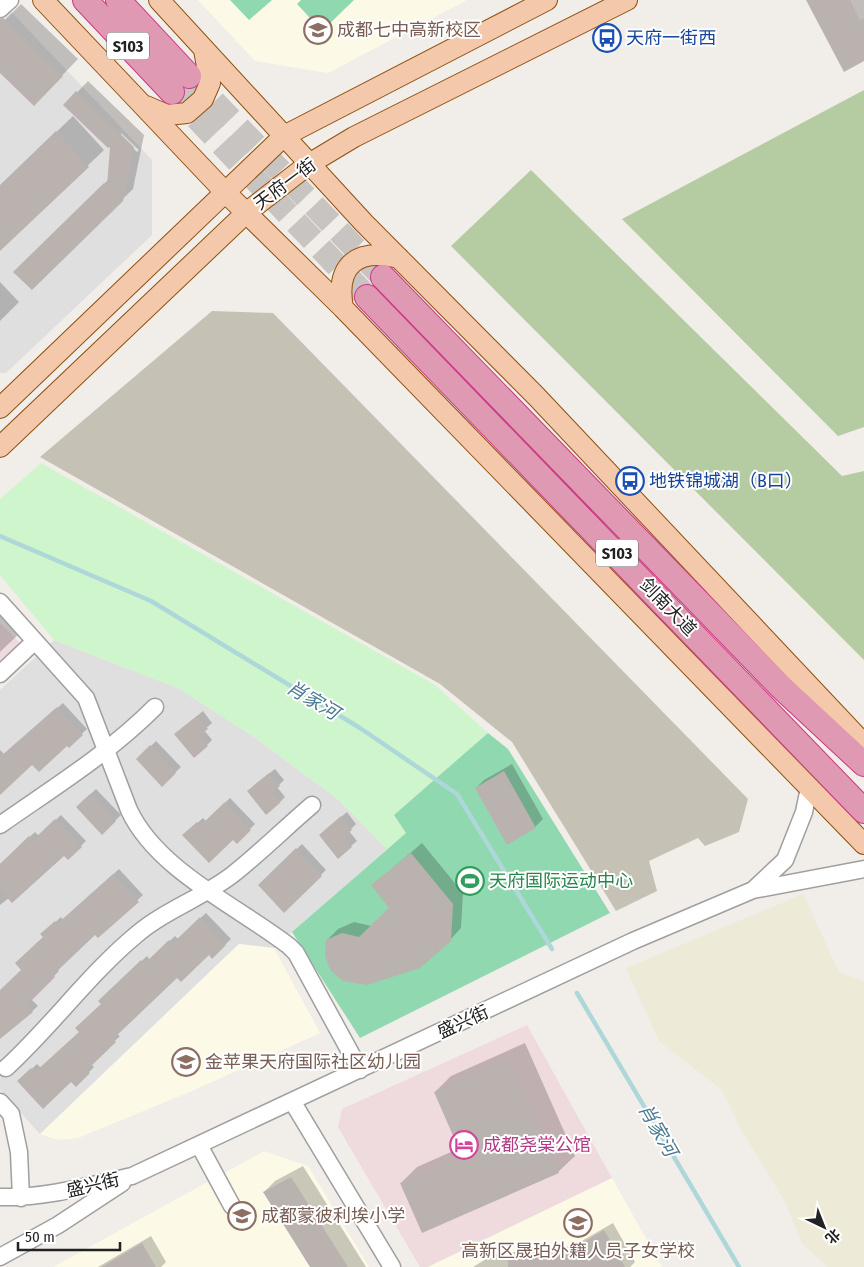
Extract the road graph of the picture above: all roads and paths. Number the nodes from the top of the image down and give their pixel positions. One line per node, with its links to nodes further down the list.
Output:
1 (10, 0): 8 (street)
2 (43, 0): 12 (main road)
3 (85, 0): 11 (highway, S103)
4 (118, 0): 10 (highway, S103)
5 (159, 0): 9 (main road)
6 (547, 0): 13 (main road, 天府一街)
7 (627, 0): 14 (main road, 天府一街)
8 (0, 9)
9 (204, 48): 12 (main road); 13 (main road)
10 (189, 76)
11 (172, 92)
12 (142, 104): 15 (main road)
13 (284, 136): 14 (main road); 15 (main road, 天府一街)
14 (309, 164): 16 (main road, 天府一街); 17 (main road)
15 (225, 192): 16 (main road); 21 (main road, 天府一街)
16 (246, 213): 20 (main road); 22 (main road, 天府一街)
17 (399, 258): 20 (main road); 27 (main road)
18 (383, 277): 29 (highway, 剑南大道 / S103)
19 (367, 297): 32 (highway, 剑南大道 / S103)
20 (343, 308): 30 (main road)
21 (0, 408)
22 (0, 447)
23 (0, 602): 24 (street)
24 (35, 641): 25 (street); 28 (street)
25 (0, 674)
26 (155, 707): 28 (street)
27 (864, 744)
28 (107, 751): 33 (street); 36 (street)
29 (864, 764)
30 (809, 788): 34 (main road); 37 (street)
31 (312, 805): 36 (street)
32 (864, 811)
33 (0, 825)
34 (864, 844)
35 (864, 869): 37 (street)
36 (208, 889): 38 (street); 39 (street)
37 (753, 890): 39 (street, 盛兴街)
38 (6, 1068)
39 (360, 1070): 40 (street, 盛兴街)
40 (292, 1101): 42 (street, 盛兴街); 48 (street)
41 (0, 1102): 45 (street)
42 (199, 1145): 43 (street, 盛兴街); 46 (street)
43 (132, 1176): 45 (street, 盛兴街); 47 (street)
44 (0, 1197): 45 (street, 盛兴街)
45 (21, 1198)
46 (232, 1206)
47 (0, 1257)
48 (392, 1267)

